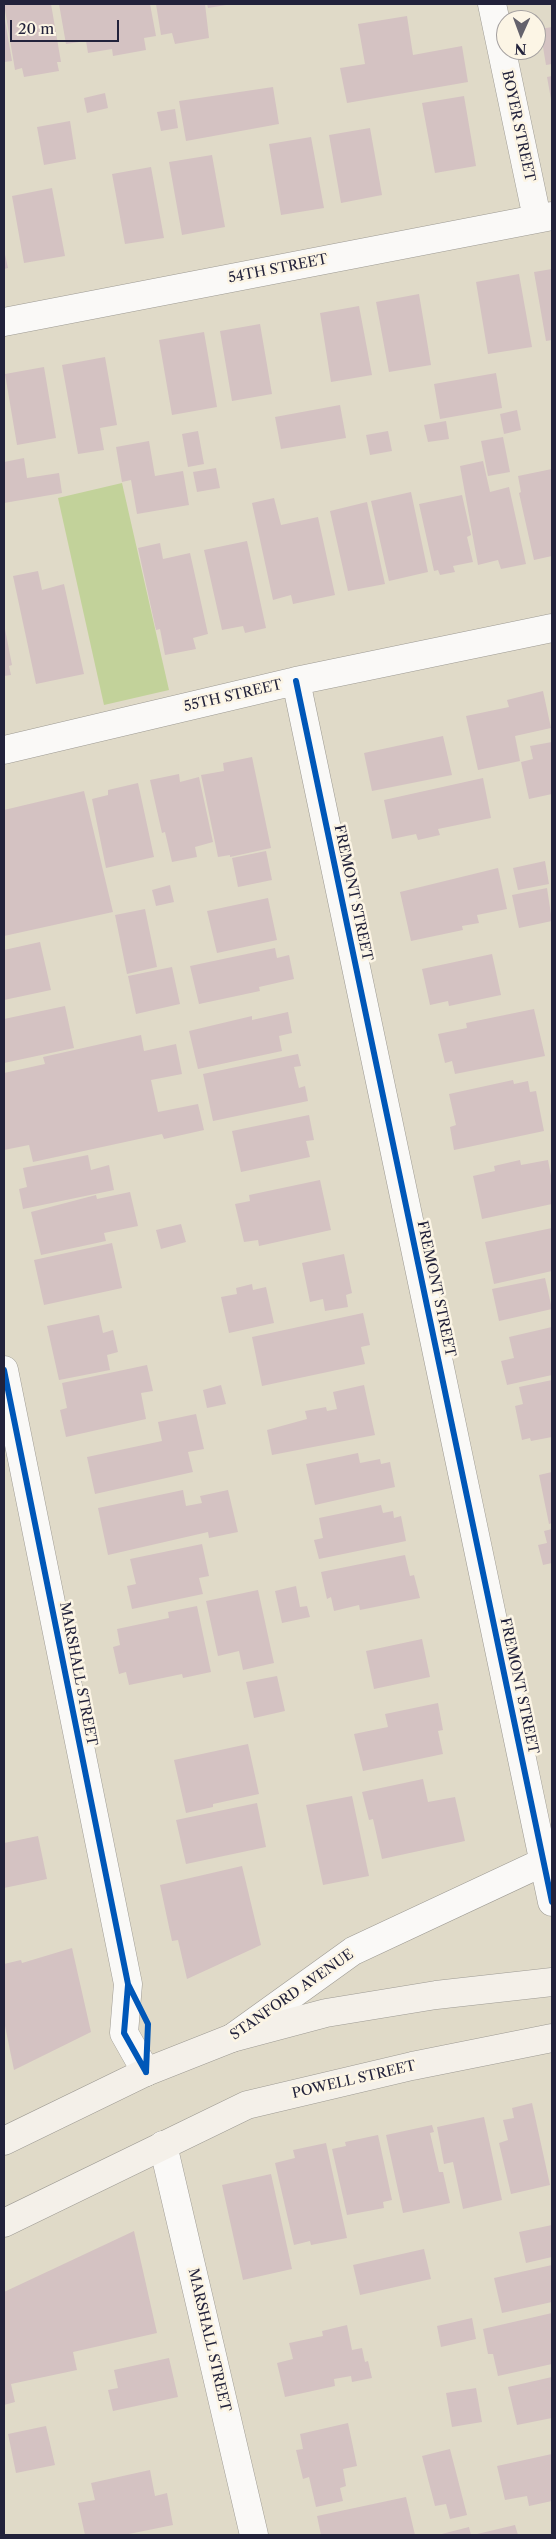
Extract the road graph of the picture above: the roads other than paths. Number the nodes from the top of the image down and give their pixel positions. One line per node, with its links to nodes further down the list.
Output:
1 (492, 4): 2 (street, BOYER STREET)
2 (545, 217): 3 (street, 54TH STREET)
3 (4, 322)
4 (552, 628): 5 (street, 55TH STREET)
5 (296, 681): 6 (street, 55TH STREET); 8 (street, FREMONT STREET)
6 (4, 750)
7 (4, 1370): 13 (street, MARSHALL STREET)
8 (548, 1860): 9 (street, FREMONT STREET); 11 (street, STANFORD AVENUE)
9 (552, 1902)
10 (552, 1982): 11 (main road)
11 (232, 2038): 13 (main road, STANFORD AVENUE)
12 (552, 2038): 15 (main road, POWELL STREET)
13 (146, 2072): 14 (main road, STANFORD AVENUE)
14 (4, 2141)
15 (163, 2145): 16 (main road); 17 (street, MARSHALL STREET)
16 (4, 2223)
17 (254, 2535)

